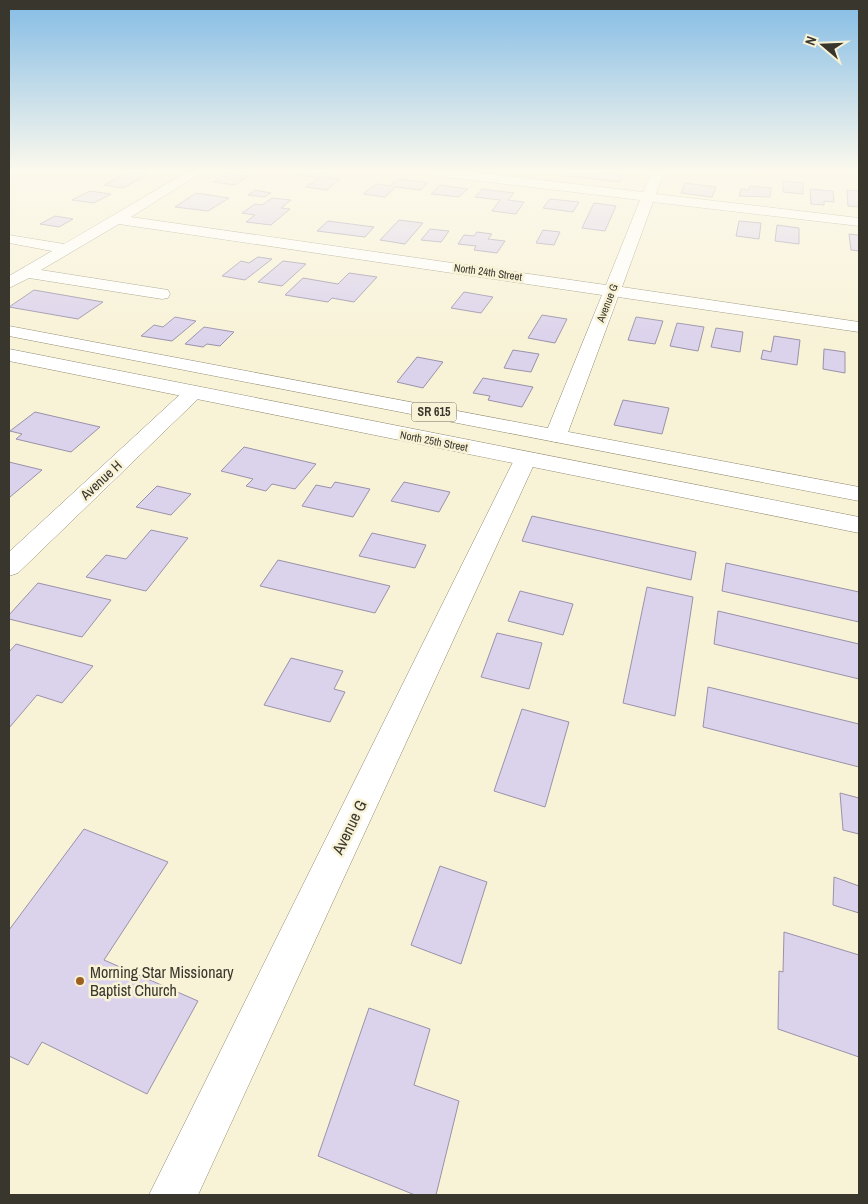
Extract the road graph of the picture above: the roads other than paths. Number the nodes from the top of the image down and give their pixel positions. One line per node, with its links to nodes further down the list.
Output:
1 (101, 228): 5 (street)
2 (188, 228): 8 (street, North 24th Street)
3 (636, 228): 8 (street, Avenue G)
4 (9, 239): 5 (street)
5 (66, 249): 6 (street)
6 (26, 273): 7 (street); 9 (street)
7 (9, 283)
8 (612, 290): 10 (street, North 24th Street); 15 (street, Avenue G)
9 (162, 294)
10 (859, 327)
11 (9, 331): 15 (street, SR 615)
12 (9, 356): 13 (street, North 25th Street / SR 615)
13 (194, 392): 14 (street, North 25th Street / SR 615); 19 (street, Avenue H)
14 (257, 405): 15 (street); 16 (street, North 25th Street / SR 615)
15 (556, 435): 17 (street, SR 615)
16 (525, 460): 18 (street, North 25th Street / SR 615); 20 (street, Avenue G)
17 (859, 494)
18 (859, 525)
19 (9, 567)
20 (173, 1195)

